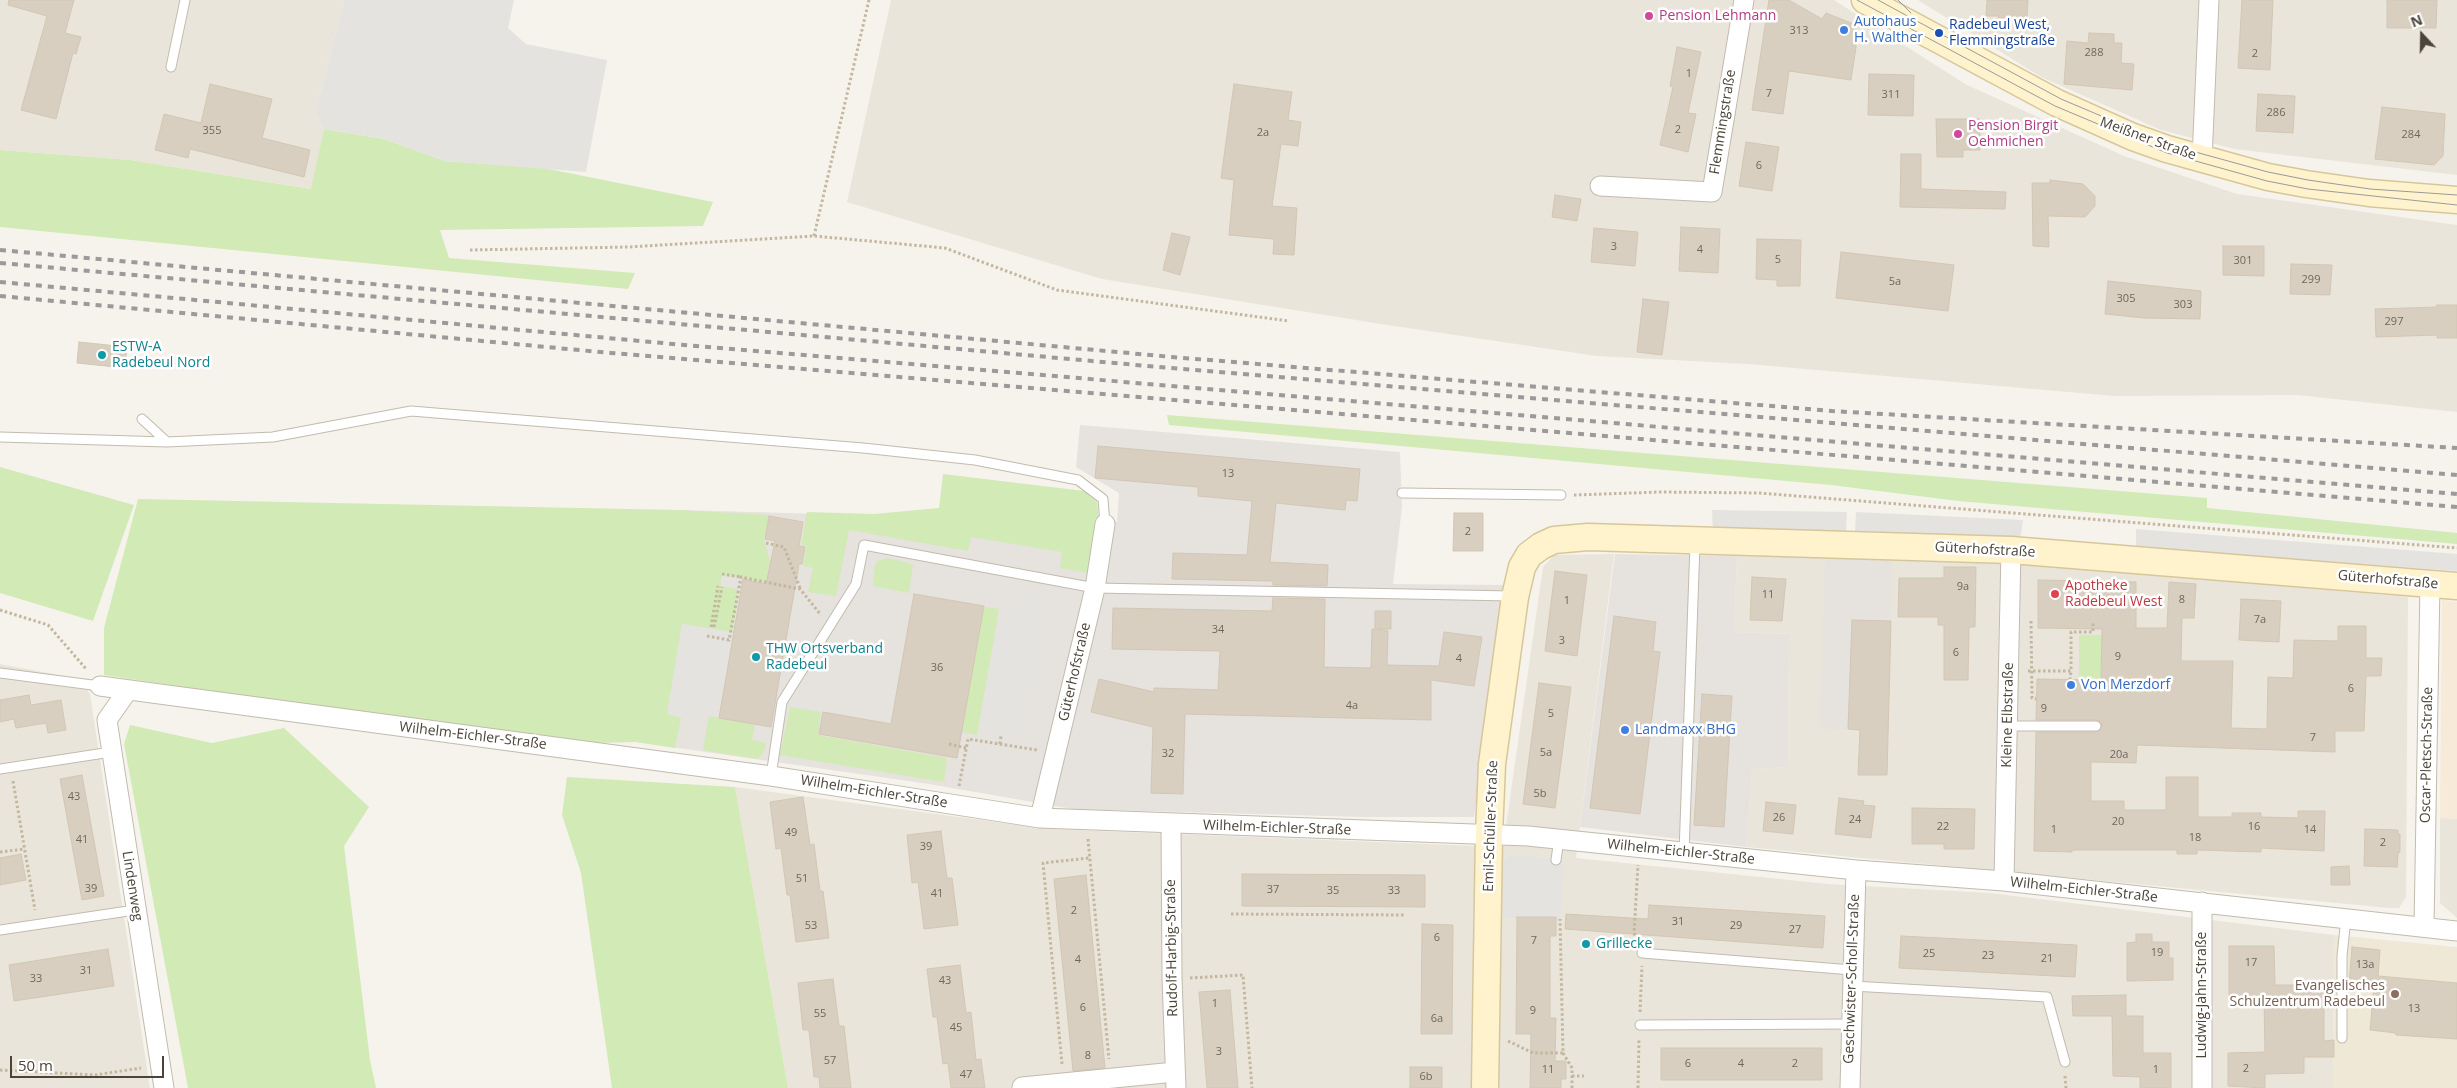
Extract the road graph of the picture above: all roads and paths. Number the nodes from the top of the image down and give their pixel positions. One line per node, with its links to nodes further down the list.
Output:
1 (185, 0): 6 (lane)
2 (869, 0): 10 (path)
3 (1744, 0): 8 (street, Flemmingstraße)
4 (1865, 0): 7 (street, Meißner Straße)
5 (2209, 0): 7 (street)
6 (171, 67)
7 (2202, 159): 9 (street, Meißner Straße)
8 (1600, 186)
9 (2457, 200)
10 (814, 236): 11 (path); 12 (path)
11 (470, 250)
12 (1290, 321)
13 (142, 419): 15 (lane)
14 (0, 437): 15 (lane)
15 (167, 442): 18 (lane)
16 (1402, 493): 17 (lane)
17 (1562, 495): 21 (path)
18 (1106, 524): 29 (street, Güterhofstraße)
19 (1695, 540): 22 (street, Güterhofstraße); 23 (street, Güterhofstraße); 61 (lane)
20 (766, 543): 30 (path)
21 (2457, 548)
22 (2011, 550): 26 (street, Güterhofstraße); 43 (street, Kleine Elbstraße)
23 (1522, 567): 31 (street, Emil-Schüller-Straße)
24 (722, 574): 25 (path)
25 (742, 578): 30 (path); 36 (path)
26 (2430, 583): 27 (street, Güterhofstraße); 72 (street, Oscar-Pletsch-Straße)
27 (2457, 586)
28 (720, 587): 35 (path)
29 (1095, 588): 31 (lane); 34 (lane); 50 (street, Güterhofstraße)
30 (800, 589): 34 (path)
31 (1515, 596): 57 (street, Emil-Schüller-Straße)
32 (0, 610): 40 (path)
33 (2093, 621): 37 (path)
34 (830, 626): 53 (lane)
35 (712, 627)
36 (707, 636)
37 (2071, 671): 39 (path); 42 (path)
38 (0, 674): 40 (lane)
39 (2070, 680)
40 (100, 686): 41 (street, Wilhelm-Eichler-Straße)
41 (128, 690): 49 (street, Lindenweg); 53 (street, Wilhelm-Eichler-Straße)
42 (2036, 699)
43 (2007, 726): 44 (lane); 64 (street, Kleine Elbstraße)
44 (2096, 726)
45 (1001, 736): 47 (path)
46 (949, 744): 48 (path)
47 (1000, 744): 48 (path); 50 (path)
48 (966, 748): 54 (path)
49 (111, 752): 51 (lane); 66 (street, Lindenweg)
50 (1055, 753): 55 (street, Güterhofstraße)
51 (11, 768): 52 (lane); 59 (path)
52 (0, 769)
53 (772, 776): 54 (street, Wilhelm-Eichler-Straße)
54 (956, 805): 55 (street, Wilhelm-Eichler-Straße)
55 (1040, 818): 56 (street, Wilhelm-Eichler-Straße)
56 (1171, 824): 57 (street, Wilhelm-Eichler-Straße); 76 (street, Rudolf-Harbig-Straße)
57 (1488, 834): 58 (street, Wilhelm-Eichler-Straße); 94 (street, Emil-Schüller-Straße)
58 (1558, 839): 61 (street, Wilhelm-Eichler-Straße); 62 (lane)
59 (24, 849): 60 (path); 71 (path)
60 (0, 852)
61 (1684, 853): 63 (street, Wilhelm-Eichler-Straße)
62 (1556, 860)
63 (1856, 870): 64 (street, Wilhelm-Eichler-Straße); 77 (street, Geschwister-Scholl-Straße)
64 (2004, 881): 65 (street, Wilhelm-Eichler-Straße)
65 (2202, 902): 70 (street, Wilhelm-Eichler-Straße); 97 (street, Ludwig-Jahn-Straße)
66 (135, 910): 71 (lane); 84 (street, Lindenweg)
67 (1231, 914): 68 (path)
68 (1406, 914)
69 (1560, 918): 82 (path)
70 (2346, 918): 72 (street, Wilhelm-Eichler-Straße); 80 (lane)
71 (37, 925): 73 (lane)
72 (2424, 926): 74 (street, Wilhelm-Eichler-Straße)
73 (0, 930)
74 (2457, 931)
75 (1642, 953): 77 (lane)
76 (1172, 978): 89 (street, Rudolf-Harbig-Straße); 93 (path)
77 (1852, 978): 78 (street, Geschwister-Scholl-Straße); 83 (lane)
78 (1851, 1024): 79 (lane); 96 (street, Geschwister-Scholl-Straße)
79 (1640, 1025)
80 (2342, 1038)
81 (1503, 1040): 82 (path)
82 (1563, 1053): 86 (path)
83 (2065, 1062)
84 (160, 1065): 85 (path); 92 (street, Lindenweg)
85 (0, 1070)
86 (1572, 1076): 87 (path); 95 (path)
87 (1584, 1076)
88 (1111, 1078): 89 (street, Rudolf-Harbig-Straße); 90 (street, Rudolf-Harbig-Straße); 90 (path)
89 (1176, 1080)
90 (1063, 1082): 91 (street, Rudolf-Harbig-Straße)
91 (1022, 1087)
92 (164, 1088)
93 (1252, 1088)
94 (1486, 1088)
95 (1572, 1088)
96 (1850, 1088)
97 (2202, 1088)

